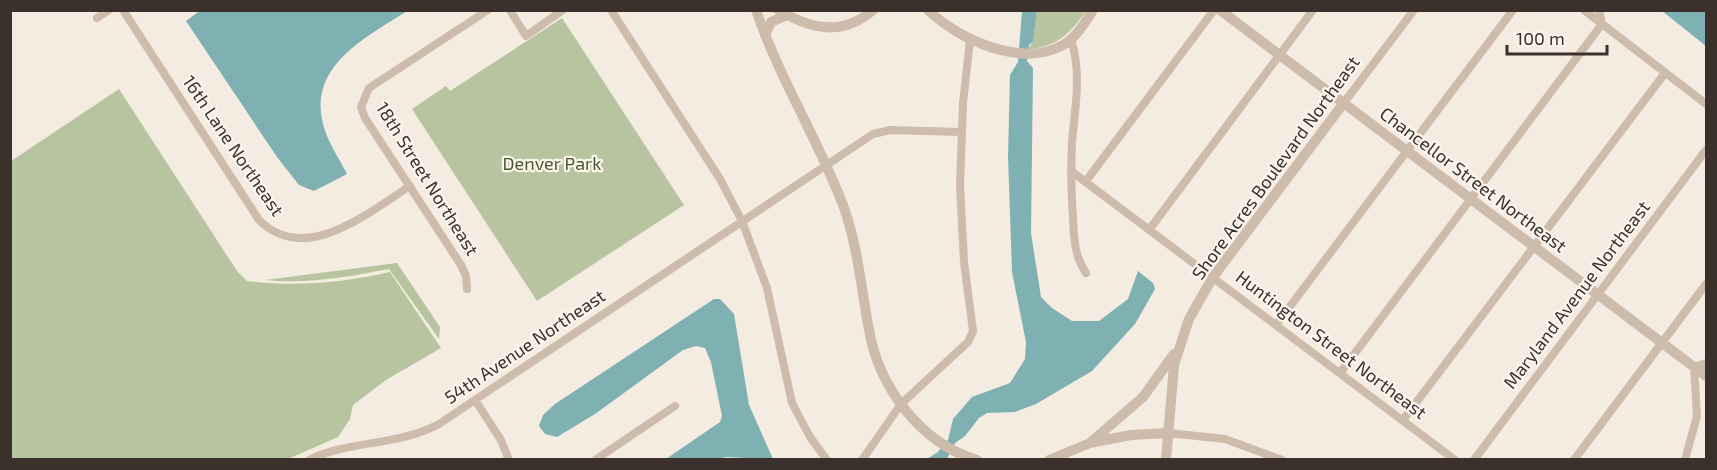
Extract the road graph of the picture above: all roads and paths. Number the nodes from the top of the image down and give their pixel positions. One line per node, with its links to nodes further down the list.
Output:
1 (110, 10): 19 (street)
2 (123, 10): 34 (street, 16th Lane Northeast)
3 (488, 10): 34 (street, 18th Street Northeast)
4 (510, 10): 5 (street)
5 (563, 10)
6 (611, 10): 36 (street)
7 (756, 10): 21 (street)
8 (873, 10): 18 (street)
9 (928, 10): 23 (street)
10 (1093, 10): 22 (street)
11 (1214, 10): 33 (street)
12 (1220, 10): 24 (street, Chancellor Street Northeast)
13 (1313, 10): 24 (street)
14 (1413, 10): 26 (street, Shore Acres Boulevard Northeast)
15 (1513, 10): 30 (street)
16 (1584, 10): 20 (street)
17 (1599, 10): 20 (street)
18 (782, 13): 21 (street)
19 (97, 18)
20 (1602, 24): 25 (street); 35 (street)
21 (765, 35): 31 (street)
22 (1071, 39): 23 (street); 32 (street)
23 (970, 40): 28 (street)
24 (1280, 55): 26 (street, Chancellor Street Northeast); 37 (street)
25 (1665, 73): 27 (street); 38 (street)
26 (1343, 104): 30 (street, Chancellor Street Northeast); 40 (street, Shore Acres Boulevard Northeast)
27 (1707, 104)
28 (961, 132): 31 (street, 54th Avenue Northeast); 52 (street)
29 (1707, 150): 43 (street, Maryland Avenue Northeast)
30 (1407, 151): 35 (street, Chancellor Street Northeast); 44 (street)
31 (826, 165): 36 (street, 54th Avenue Northeast); 52 (street)
32 (1071, 171): 33 (street, Huntington Street Northeast); 39 (street)
33 (1086, 182): 37 (street, Huntington Street Northeast)
34 (410, 186): 42 (street, 18th Street Northeast)
35 (1471, 198): 38 (street, Chancellor Street Northeast); 49 (street)
36 (742, 220): 51 (street, 54th Avenue Northeast); 60 (street)
37 (1149, 230): 40 (street, Huntington Street Northeast)
38 (1534, 247): 43 (street, Chancellor Street Northeast); 54 (street)
39 (1086, 273)
40 (1213, 278): 44 (street, Huntington Street Northeast); 46 (street, Shore Acres Boulevard Northeast)
41 (1707, 284): 45 (street)
42 (467, 289)
43 (1598, 294): 45 (street, Chancellor Street Northeast); 67 (street, Maryland Avenue Northeast)
44 (1276, 325): 49 (street, Huntington Street Northeast)
45 (1661, 343): 48 (street, Chancellor Street Northeast); 68 (street)
46 (1179, 345): 55 (street, Shore Acres Boulevard Northeast); 56 (street)
47 (1707, 363): 48 (street)
48 (1694, 367): 50 (street, Chancellor Street Northeast); 69 (street)
49 (1340, 373): 54 (street, Huntington Street Northeast)
50 (1707, 376)
51 (475, 400): 57 (street, 54th Avenue Northeast); 58 (street)
52 (901, 404): 61 (street); 62 (street)
53 (675, 406): 59 (street)
54 (1403, 420): 66 (street, Huntington Street Northeast)
55 (1168, 433): 56 (street); 64 (street, Shore Acres Boulevard Northeast); 65 (street)
56 (1090, 443): 63 (street)
57 (309, 459)
58 (509, 459)
59 (595, 459)
60 (827, 459)
61 (862, 459)
62 (977, 459)
63 (1049, 459)
64 (1166, 459)
65 (1282, 459)
66 (1455, 459)
67 (1474, 459)
68 (1574, 459)
69 (1685, 459)

